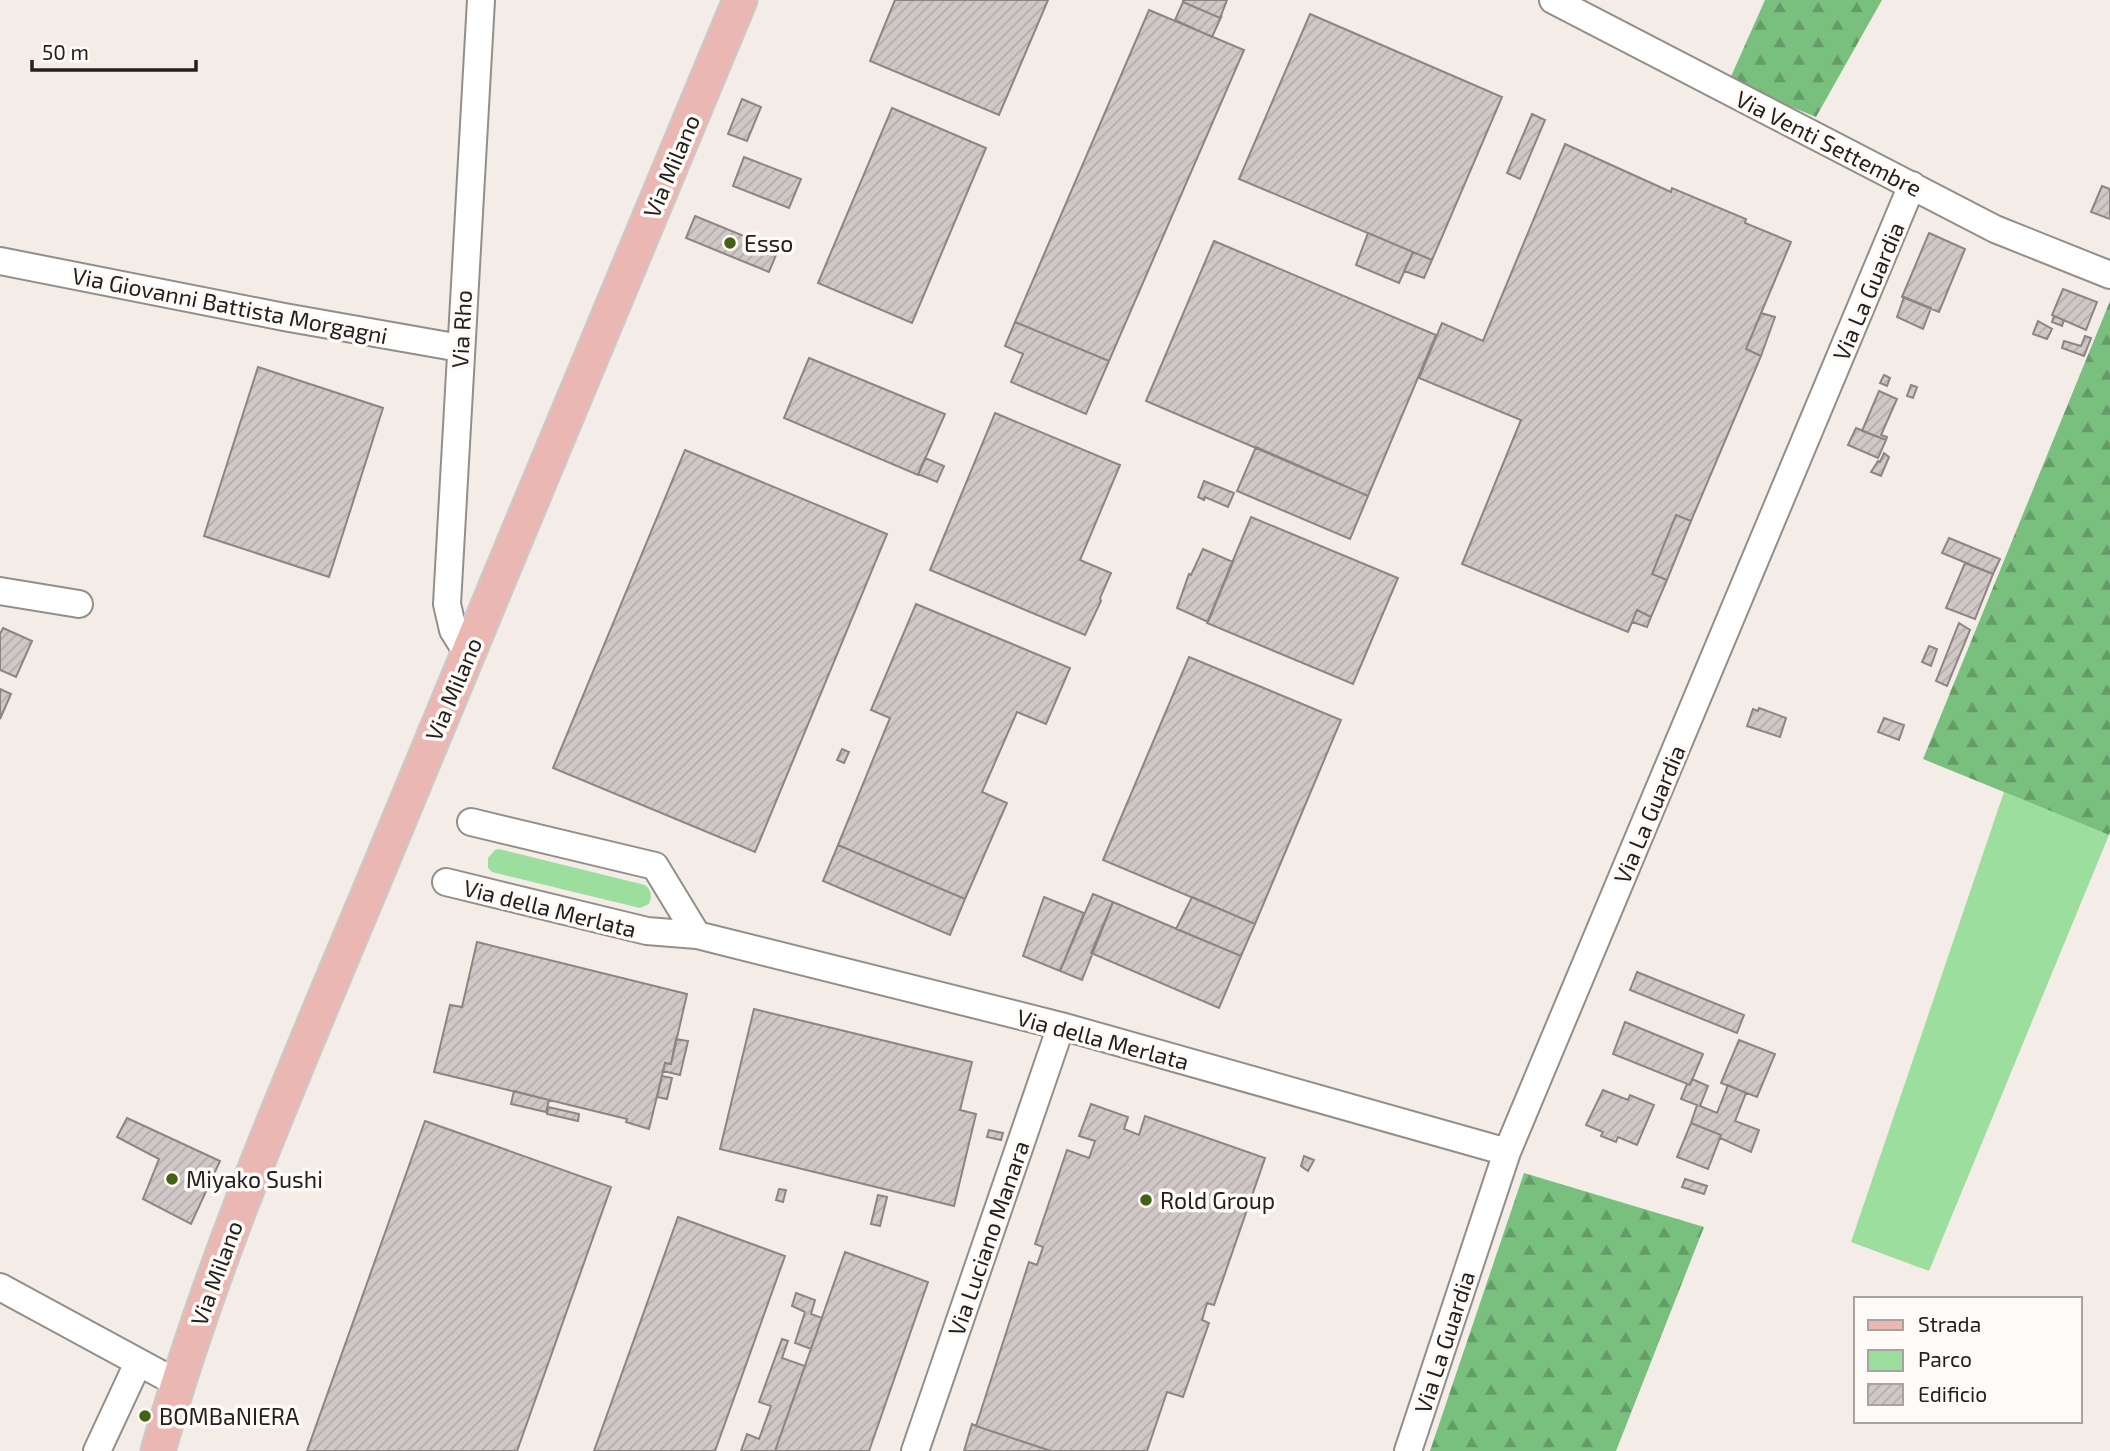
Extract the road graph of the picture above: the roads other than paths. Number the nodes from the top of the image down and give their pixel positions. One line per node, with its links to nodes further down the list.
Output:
1 (481, 0): 7 (street, Via Rho)
2 (740, 0): 10 (main road, Via Milano)
3 (1553, 0): 4 (street, Via Venti Settembre)
4 (1912, 185): 6 (street, Via Venti Settembre); 15 (street, Via La Guardia)
5 (0, 261): 7 (street, Via Giovanni Battista Morgagni)
6 (2110, 275)
7 (460, 348): 10 (street, Via Rho)
8 (0, 591): 9 (street)
9 (79, 604)
10 (468, 654): 18 (main road, Via Milano)
11 (471, 822): 13 (street)
12 (446, 882): 13 (street, Via della Merlata)
13 (696, 935): 14 (street, Via della Merlata)
14 (1061, 1026): 15 (street, Via della Merlata); 21 (street, Via Luciano Manara)
15 (1507, 1152): 22 (street, Via La Guardia)
16 (0, 1287): 17 (street)
17 (138, 1363): 18 (street); 19 (street)
18 (177, 1383): 20 (main road, Via Milano)
19 (97, 1451)
20 (158, 1451)
21 (915, 1451)
22 (1408, 1451)

